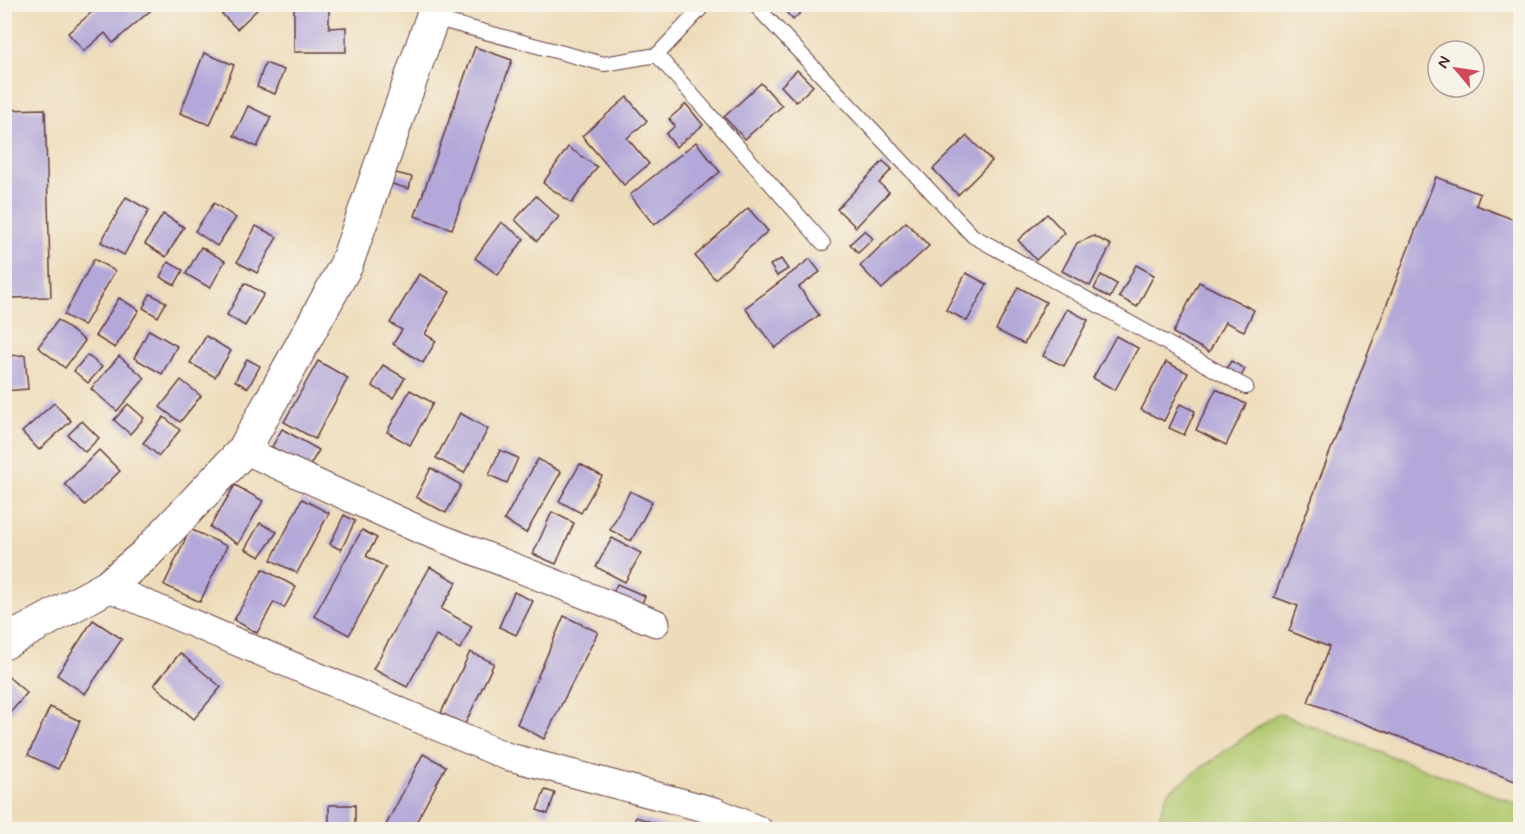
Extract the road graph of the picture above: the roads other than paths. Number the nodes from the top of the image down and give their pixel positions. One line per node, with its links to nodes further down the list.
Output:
1 (705, 4): 4 (lane)
2 (754, 4): 6 (lane)
3 (435, 11): 4 (lane); 7 (street)
4 (657, 55): 5 (lane)
5 (823, 243)
6 (1246, 387)
7 (244, 450): 8 (street); 9 (street)
8 (107, 587): 10 (street); 11 (street)
9 (656, 623)
10 (4, 643)
11 (759, 830)

